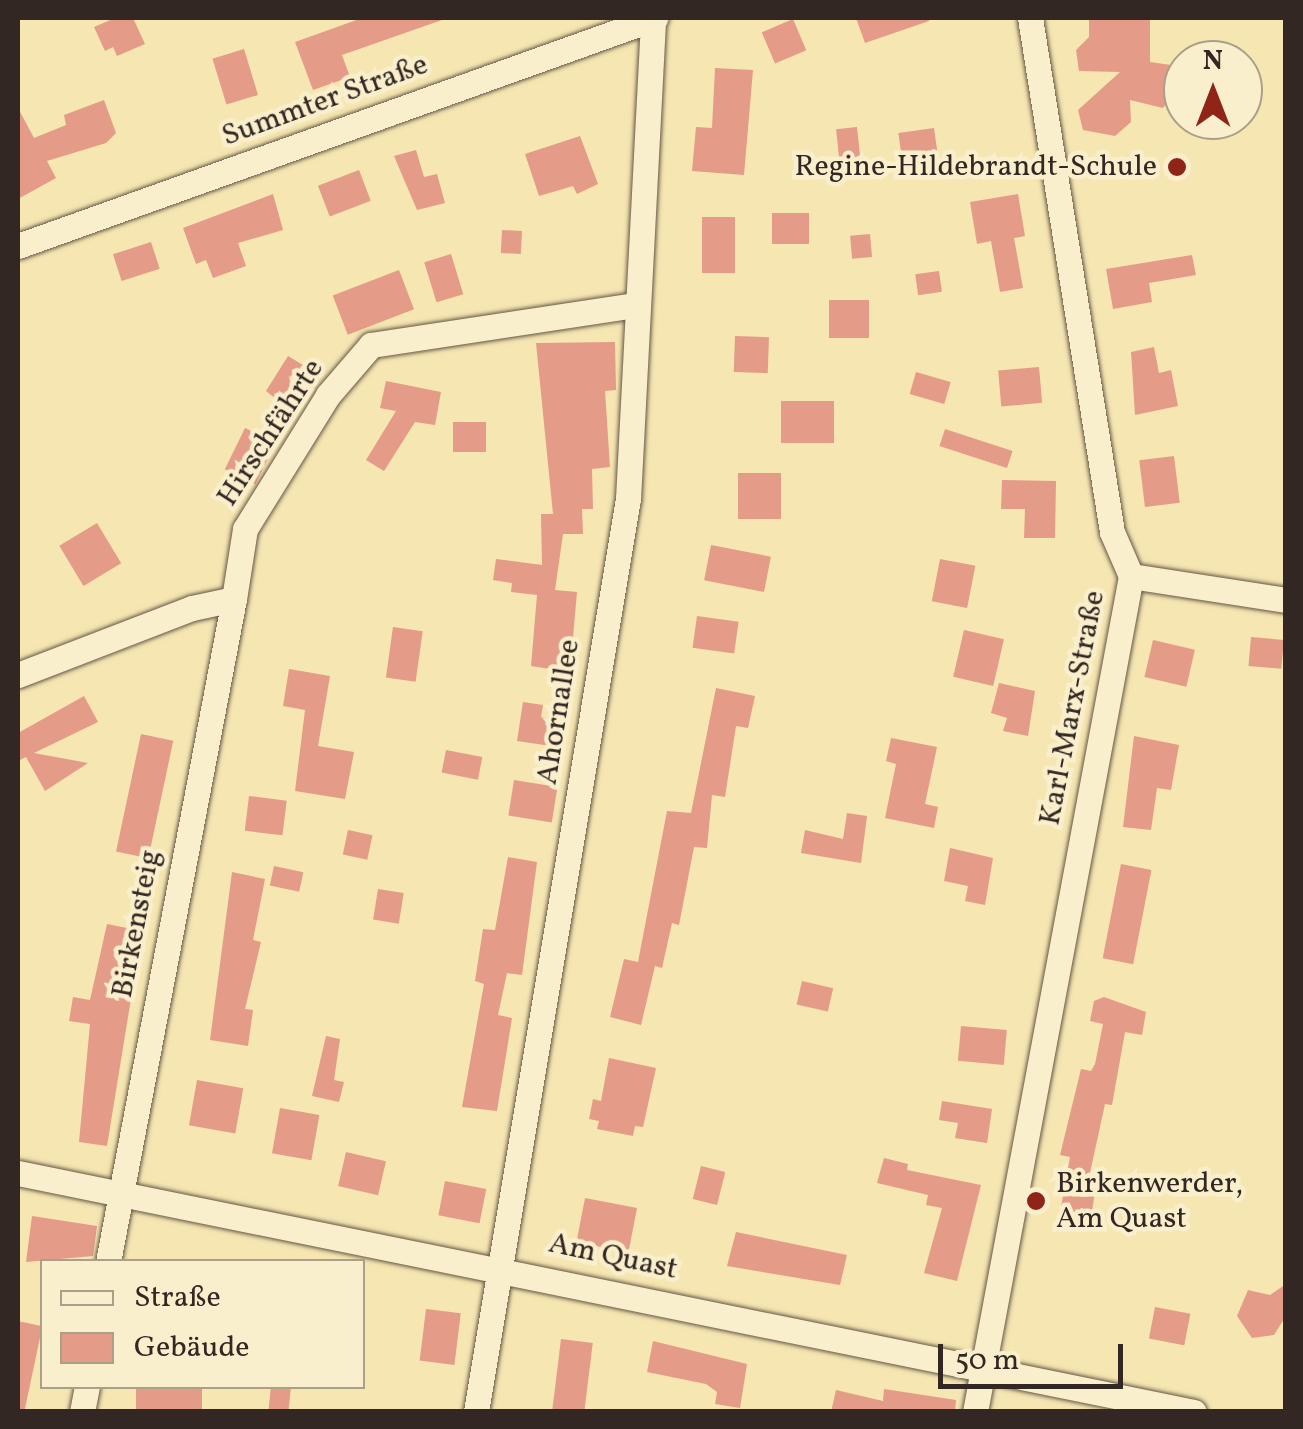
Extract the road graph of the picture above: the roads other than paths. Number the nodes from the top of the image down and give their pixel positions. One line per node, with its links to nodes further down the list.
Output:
1 (654, 18): 3 (street, Summter Straße); 4 (street, Ahornallee)
2 (1030, 18): 5 (street, Karl-Marx-Straße)
3 (18, 246)
4 (634, 304): 6 (street, Hirschfährte); 12 (street, Ahornallee)
5 (1131, 576): 7 (street); 13 (street, Karl-Marx-Straße)
6 (234, 600): 8 (street); 10 (street, Birkensteig)
7 (1286, 600)
8 (18, 676)
9 (18, 1173): 10 (street, Am Quast)
10 (120, 1191): 11 (street, Birkensteig); 12 (street, Am Quast)
11 (109, 1259)
12 (500, 1267): 13 (street, Am Quast); 14 (street, Ahornallee)
13 (984, 1366): 15 (street, Karl-Marx-Straße); 16 (street, Am Quast)
14 (476, 1412)
15 (975, 1412)
16 (1194, 1412)

